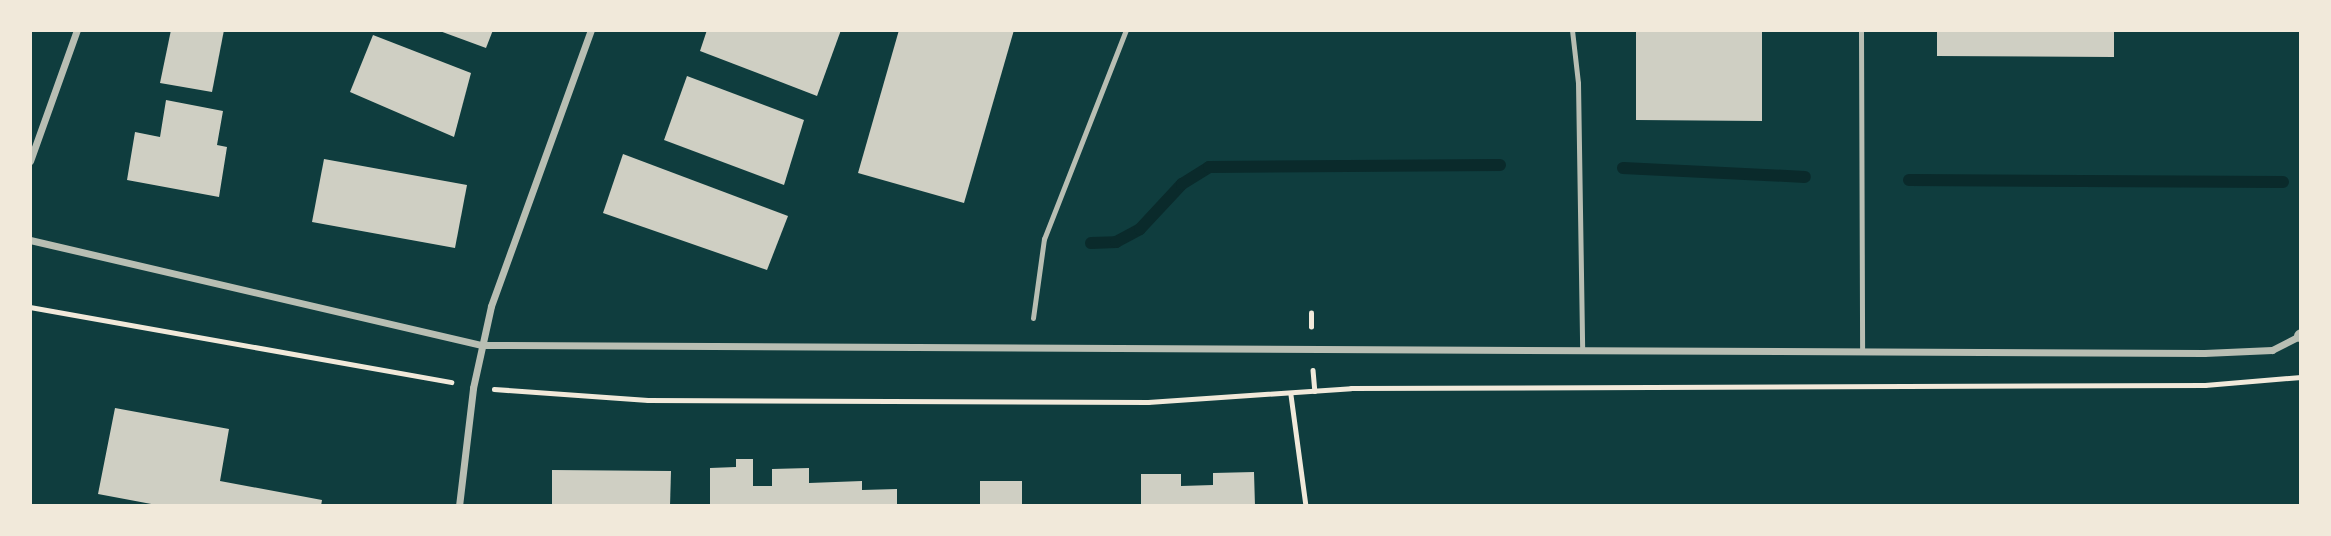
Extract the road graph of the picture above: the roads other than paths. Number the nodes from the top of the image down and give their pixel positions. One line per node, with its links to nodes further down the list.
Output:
1 (77, 30): 6 (street)
2 (591, 30): 10 (street)
3 (1126, 30): 8 (lane)
4 (1572, 30): 11 (lane)
5 (1861, 30): 12 (lane)
6 (30, 161)
7 (30, 240): 10 (street)
8 (1033, 318)
9 (2300, 336): 12 (street)
10 (483, 345): 11 (street); 13 (street)
11 (1582, 349): 12 (street)
12 (1861, 350)
13 (459, 506)

